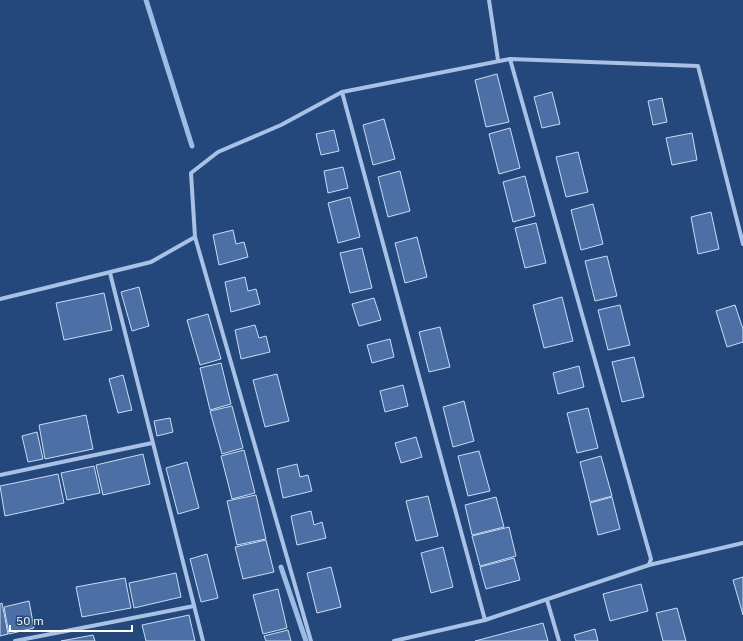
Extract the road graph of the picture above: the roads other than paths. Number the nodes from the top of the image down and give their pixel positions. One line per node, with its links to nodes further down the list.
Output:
1 (489, 0): 3 (street)
2 (510, 59): 3 (street); 6 (street); 12 (street)
3 (498, 60): 4 (street)
4 (342, 92): 5 (street); 15 (street)
5 (195, 237): 7 (street); 19 (street)
6 (743, 244)
7 (110, 273): 8 (street); 9 (street)
8 (0, 299)
9 (152, 443): 10 (street); 14 (street)
10 (0, 475)
11 (743, 543): 12 (street)
12 (649, 565): 13 (street)
13 (547, 600): 15 (street); 22 (street)
14 (194, 606): 17 (street); 18 (street)
15 (484, 620): 16 (street)
16 (421, 636): 20 (street); 21 (street)
17 (15, 641)
18 (203, 641)
19 (311, 641)
20 (394, 641)
21 (422, 641)
22 (559, 641)

